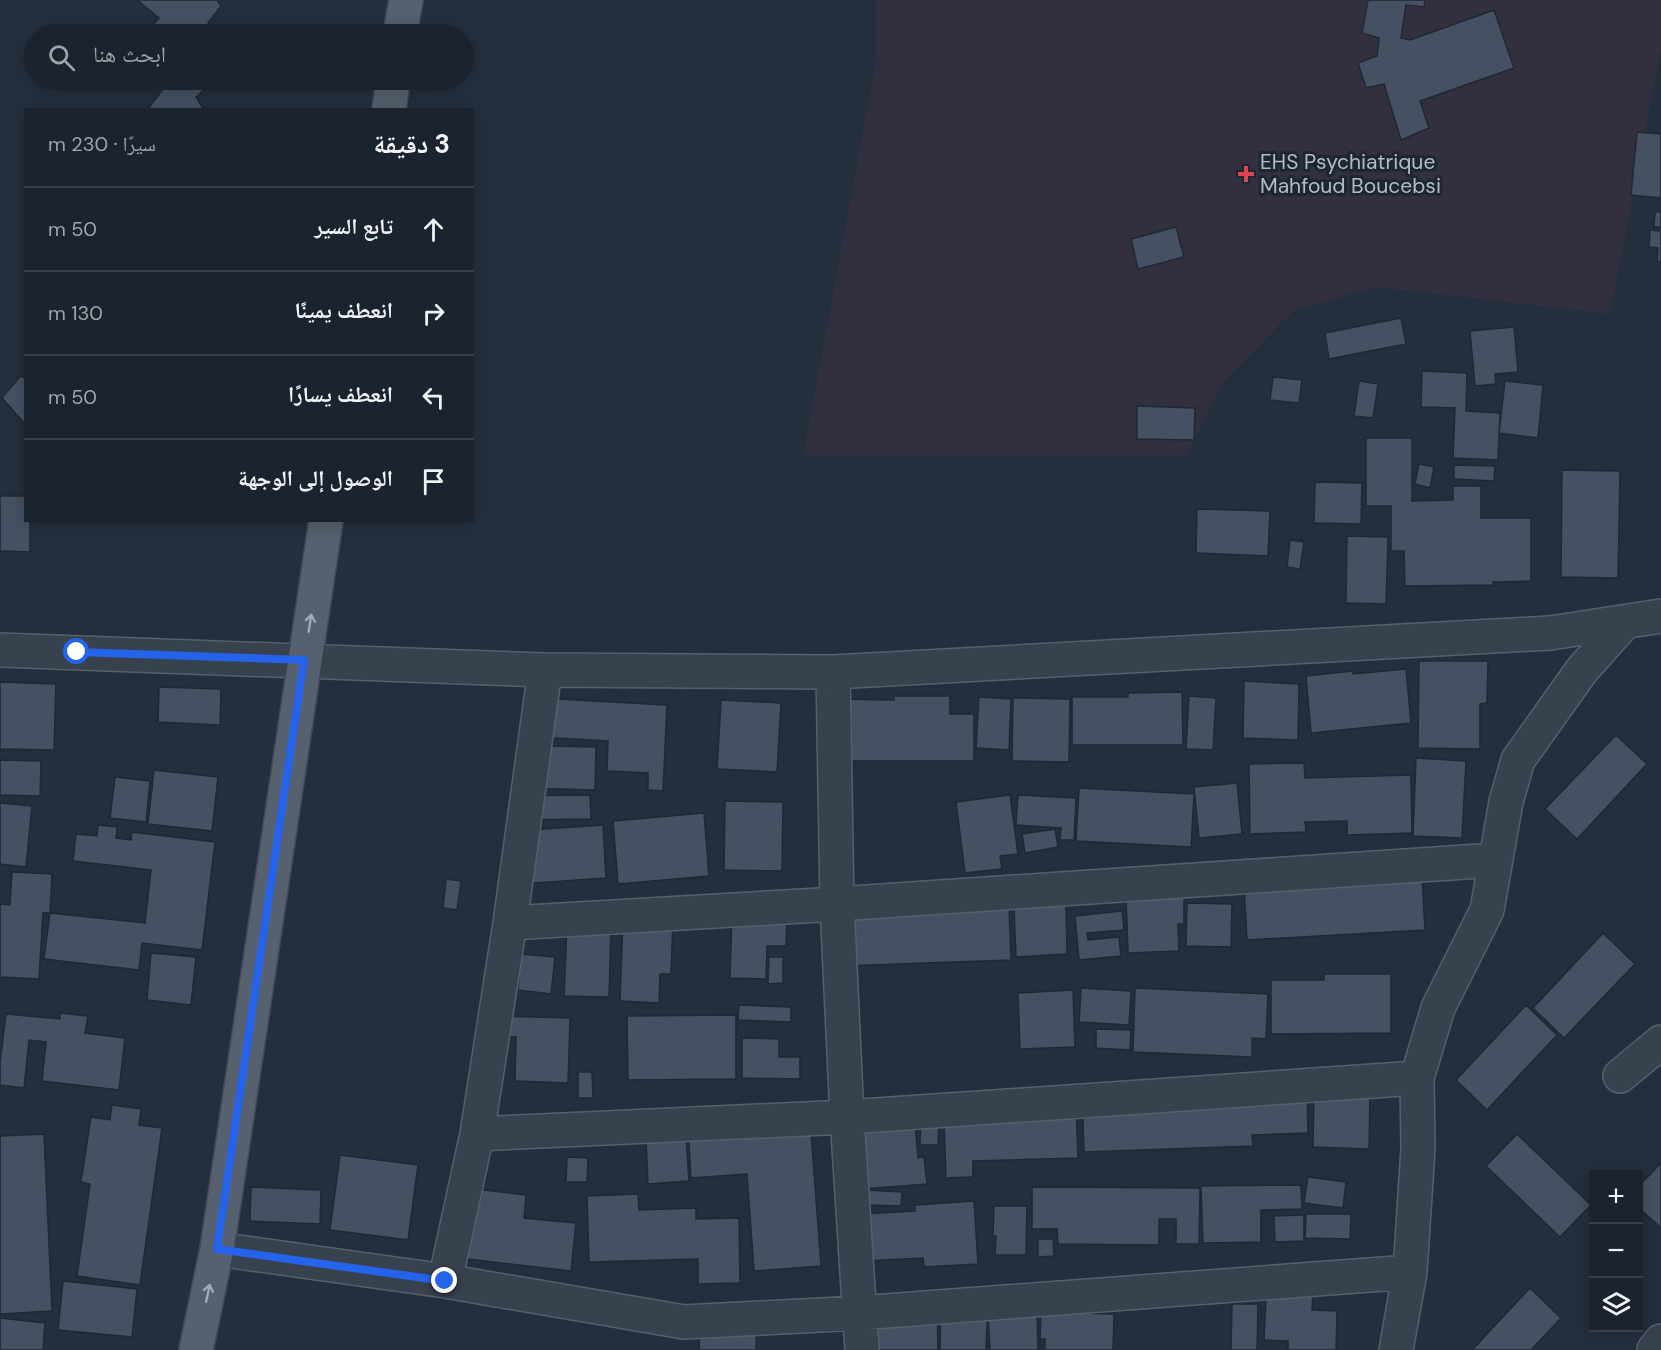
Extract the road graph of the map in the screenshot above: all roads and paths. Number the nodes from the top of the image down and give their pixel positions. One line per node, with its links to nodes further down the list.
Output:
1 (406, 0): 2 (main road)
2 (402, 24)
3 (392, 90): 4 (main road)
4 (389, 108)
5 (326, 522): 9 (main road, one-way to 5)
6 (1661, 616): 7 (street)
7 (1625, 622): 11 (street); 12 (street)
8 (0, 650): 9 (street)
9 (304, 660): 10 (street); 20 (main road)
10 (545, 670): 11 (street); 14 (street)
11 (833, 672): 13 (street)
12 (1495, 860): 13 (street); 17 (street)
13 (837, 904): 14 (street); 18 (street)
14 (510, 923): 19 (street)
15 (1661, 1042): 16 (street)
16 (1620, 1076)
17 (1417, 1078): 18 (street); 21 (street)
18 (847, 1117): 19 (street); 23 (street)
19 (477, 1134): 22 (street)
20 (217, 1249): 22 (street); 25 (main road, one-way to 20)
21 (1410, 1272): 23 (street); 27 (street)
22 (445, 1281): 23 (street)
23 (859, 1313): 26 (street)
24 (1661, 1341): 28 (street)
25 (196, 1350)
26 (862, 1350)
27 (1396, 1350)
28 (1654, 1350)

